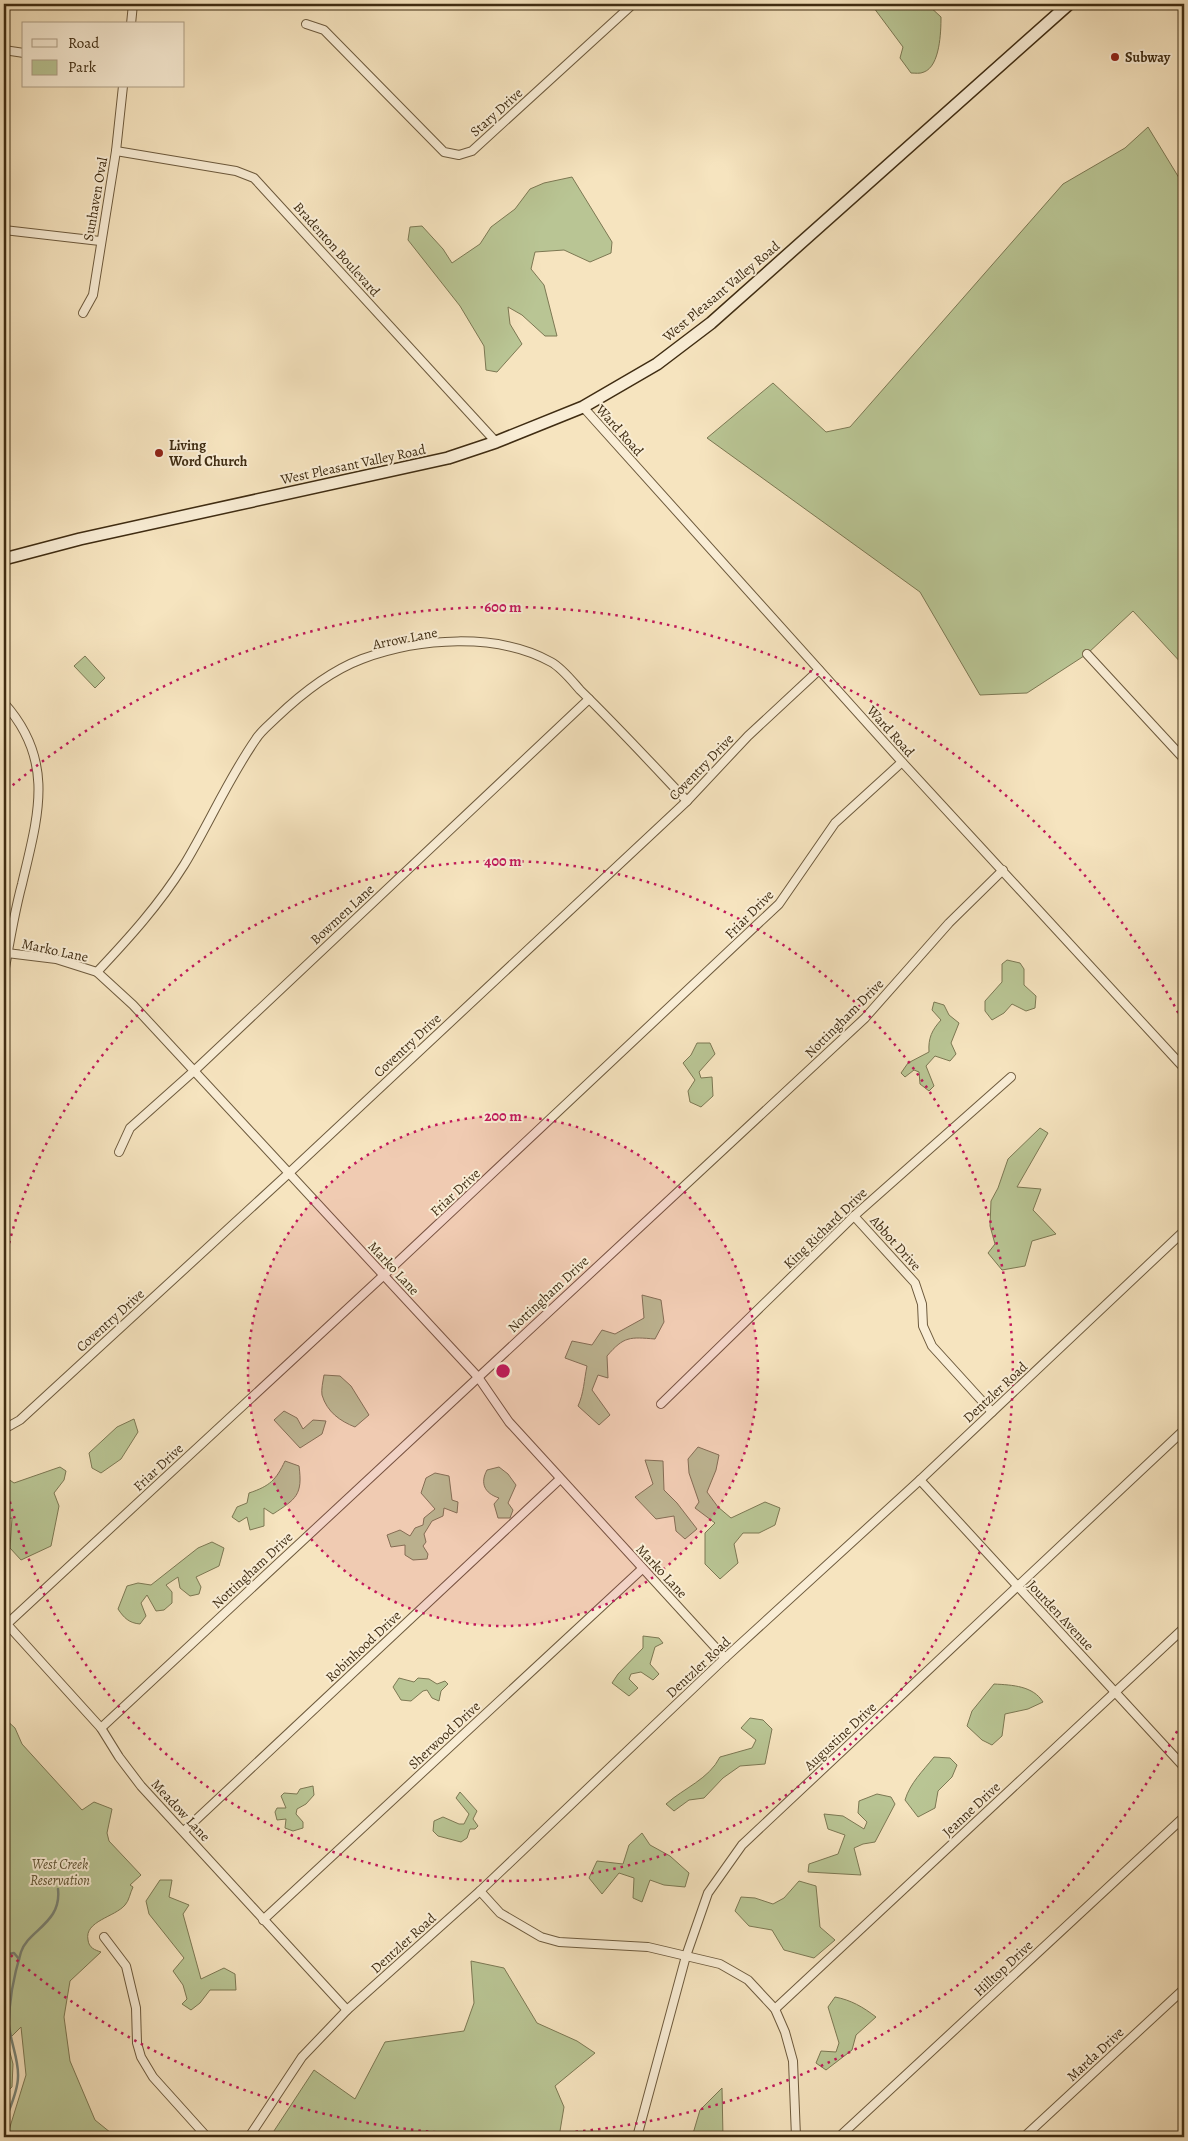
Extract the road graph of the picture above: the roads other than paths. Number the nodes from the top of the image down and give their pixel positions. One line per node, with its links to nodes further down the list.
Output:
1 (133, 4): 4 (street)
2 (633, 4): 5 (street, Stary Drive)
3 (1069, 4): 13 (main road, West Pleasant Valley Road)
4 (130, 22)
5 (306, 24)
6 (4, 50): 7 (street)
7 (22, 53)
8 (122, 88): 9 (street, Sunhaven Oval)
9 (116, 150): 11 (street, Sunhaven Oval); 14 (street, Bradenton Boulevard)
10 (4, 230): 11 (street)
11 (100, 241): 12 (street, Sunhaven Oval)
12 (83, 312)
13 (583, 407): 14 (main road, West Pleasant Valley Road); 17 (street, Ward Road)
14 (496, 442): 15 (main road, West Pleasant Valley Road)
15 (4, 559)
16 (1088, 654): 20 (street)
17 (819, 670): 21 (street, Ward Road); 22 (street, Coventry Drive)
18 (590, 699): 22 (street, Arrow Lane); 25 (street, Arrow Lane); 28 (street, Bowmen Lane)
19 (4, 703): 24 (street)
20 (1184, 759)
21 (902, 762): 23 (street, Ward Road); 34 (street, Friar Drive)
22 (687, 801): 31 (street, Coventry Drive)
23 (1003, 870): 27 (street, Ward Road); 35 (street, Nottingham Drive)
24 (7, 953): 25 (street, Marko Lane); 26 (street)
25 (97, 972): 28 (street, Marko Lane)
26 (4, 974)
27 (1184, 1068)
28 (194, 1071): 30 (street, Bowmen Lane); 31 (street, Marko Lane)
29 (1011, 1076): 32 (street, King Richard Drive)
30 (119, 1152)
31 (289, 1173): 34 (street, Marko Lane); 38 (street, Coventry Drive)
32 (854, 1216): 36 (street, King Richard Drive); 37 (street, Abbot Drive)
33 (1184, 1231): 37 (street, Dentzler Road)
34 (384, 1275): 35 (street, Marko Lane); 44 (street, Friar Drive)
35 (478, 1377): 40 (street, Marko Lane); 48 (street, Nottingham Drive)
36 (661, 1404)
37 (992, 1412): 41 (street, Dentzler Road)
38 (4, 1429)
39 (1184, 1430): 43 (street, Augustine Drive)
40 (560, 1479): 42 (street, Marko Lane); 51 (street, Robinhood Drive)
41 (920, 1480): 43 (street, Jourden Avenue); 46 (street, Dentzler Road)
42 (642, 1568): 46 (street, Marko Lane); 53 (street, Sherwood Drive)
43 (1018, 1586): 47 (street, Jourden Avenue); 55 (street, Augustine Drive)
44 (6, 1622): 48 (street, Meadow Lane)
45 (1184, 1628): 47 (street, Jeanne Drive)
46 (725, 1658): 52 (street, Dentzler Road)
47 (1115, 1692): 49 (street, Jourden Avenue); 57 (street, Jeanne Drive)
48 (101, 1728): 51 (street, Meadow Lane)
49 (1184, 1767)
50 (1184, 1817): 63 (street, Hilltop Drive)
51 (184, 1831): 53 (street, Meadow Lane)
52 (480, 1891): 55 (street); 58 (street, Dentzler Road)
53 (263, 1920): 58 (street, Meadow Lane)
54 (104, 1937): 59 (street)
55 (686, 1956): 57 (street); 61 (street, Augustine Drive)
56 (1184, 1989): 64 (street, Marda Drive)
57 (775, 2009): 62 (street)
58 (347, 2010): 60 (street, Dentzler Road)
59 (207, 2137)
60 (249, 2137)
61 (637, 2137)
62 (796, 2137)
63 (839, 2137)
64 (1024, 2137)

